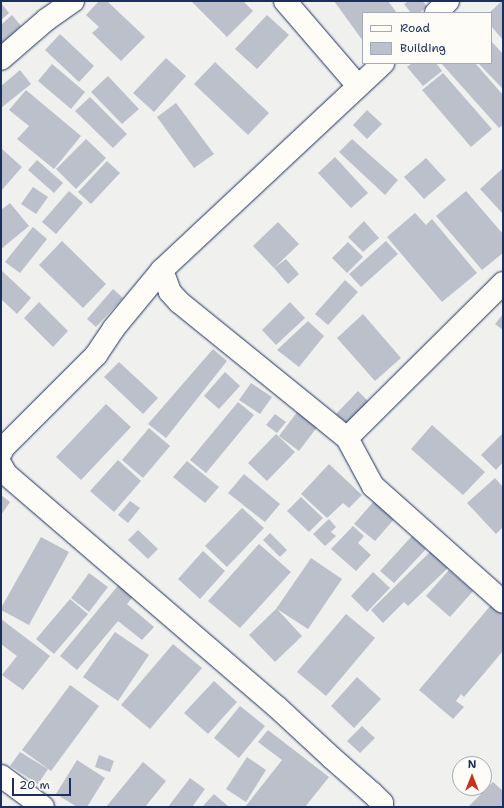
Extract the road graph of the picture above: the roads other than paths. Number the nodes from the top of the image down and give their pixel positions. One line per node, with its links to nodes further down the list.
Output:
1 (73, 1): 5 (street)
2 (285, 1): 7 (street)
3 (448, 1): 4 (street)
4 (437, 12)
5 (1, 58)
6 (382, 64): 7 (street)
7 (358, 86): 8 (street)
8 (162, 270): 10 (street); 11 (street)
9 (503, 283): 10 (street)
10 (347, 438): 13 (street)
11 (1, 453)
12 (1, 465): 16 (street)
13 (503, 602)
14 (1, 776): 15 (street)
15 (43, 807)
16 (382, 807)

